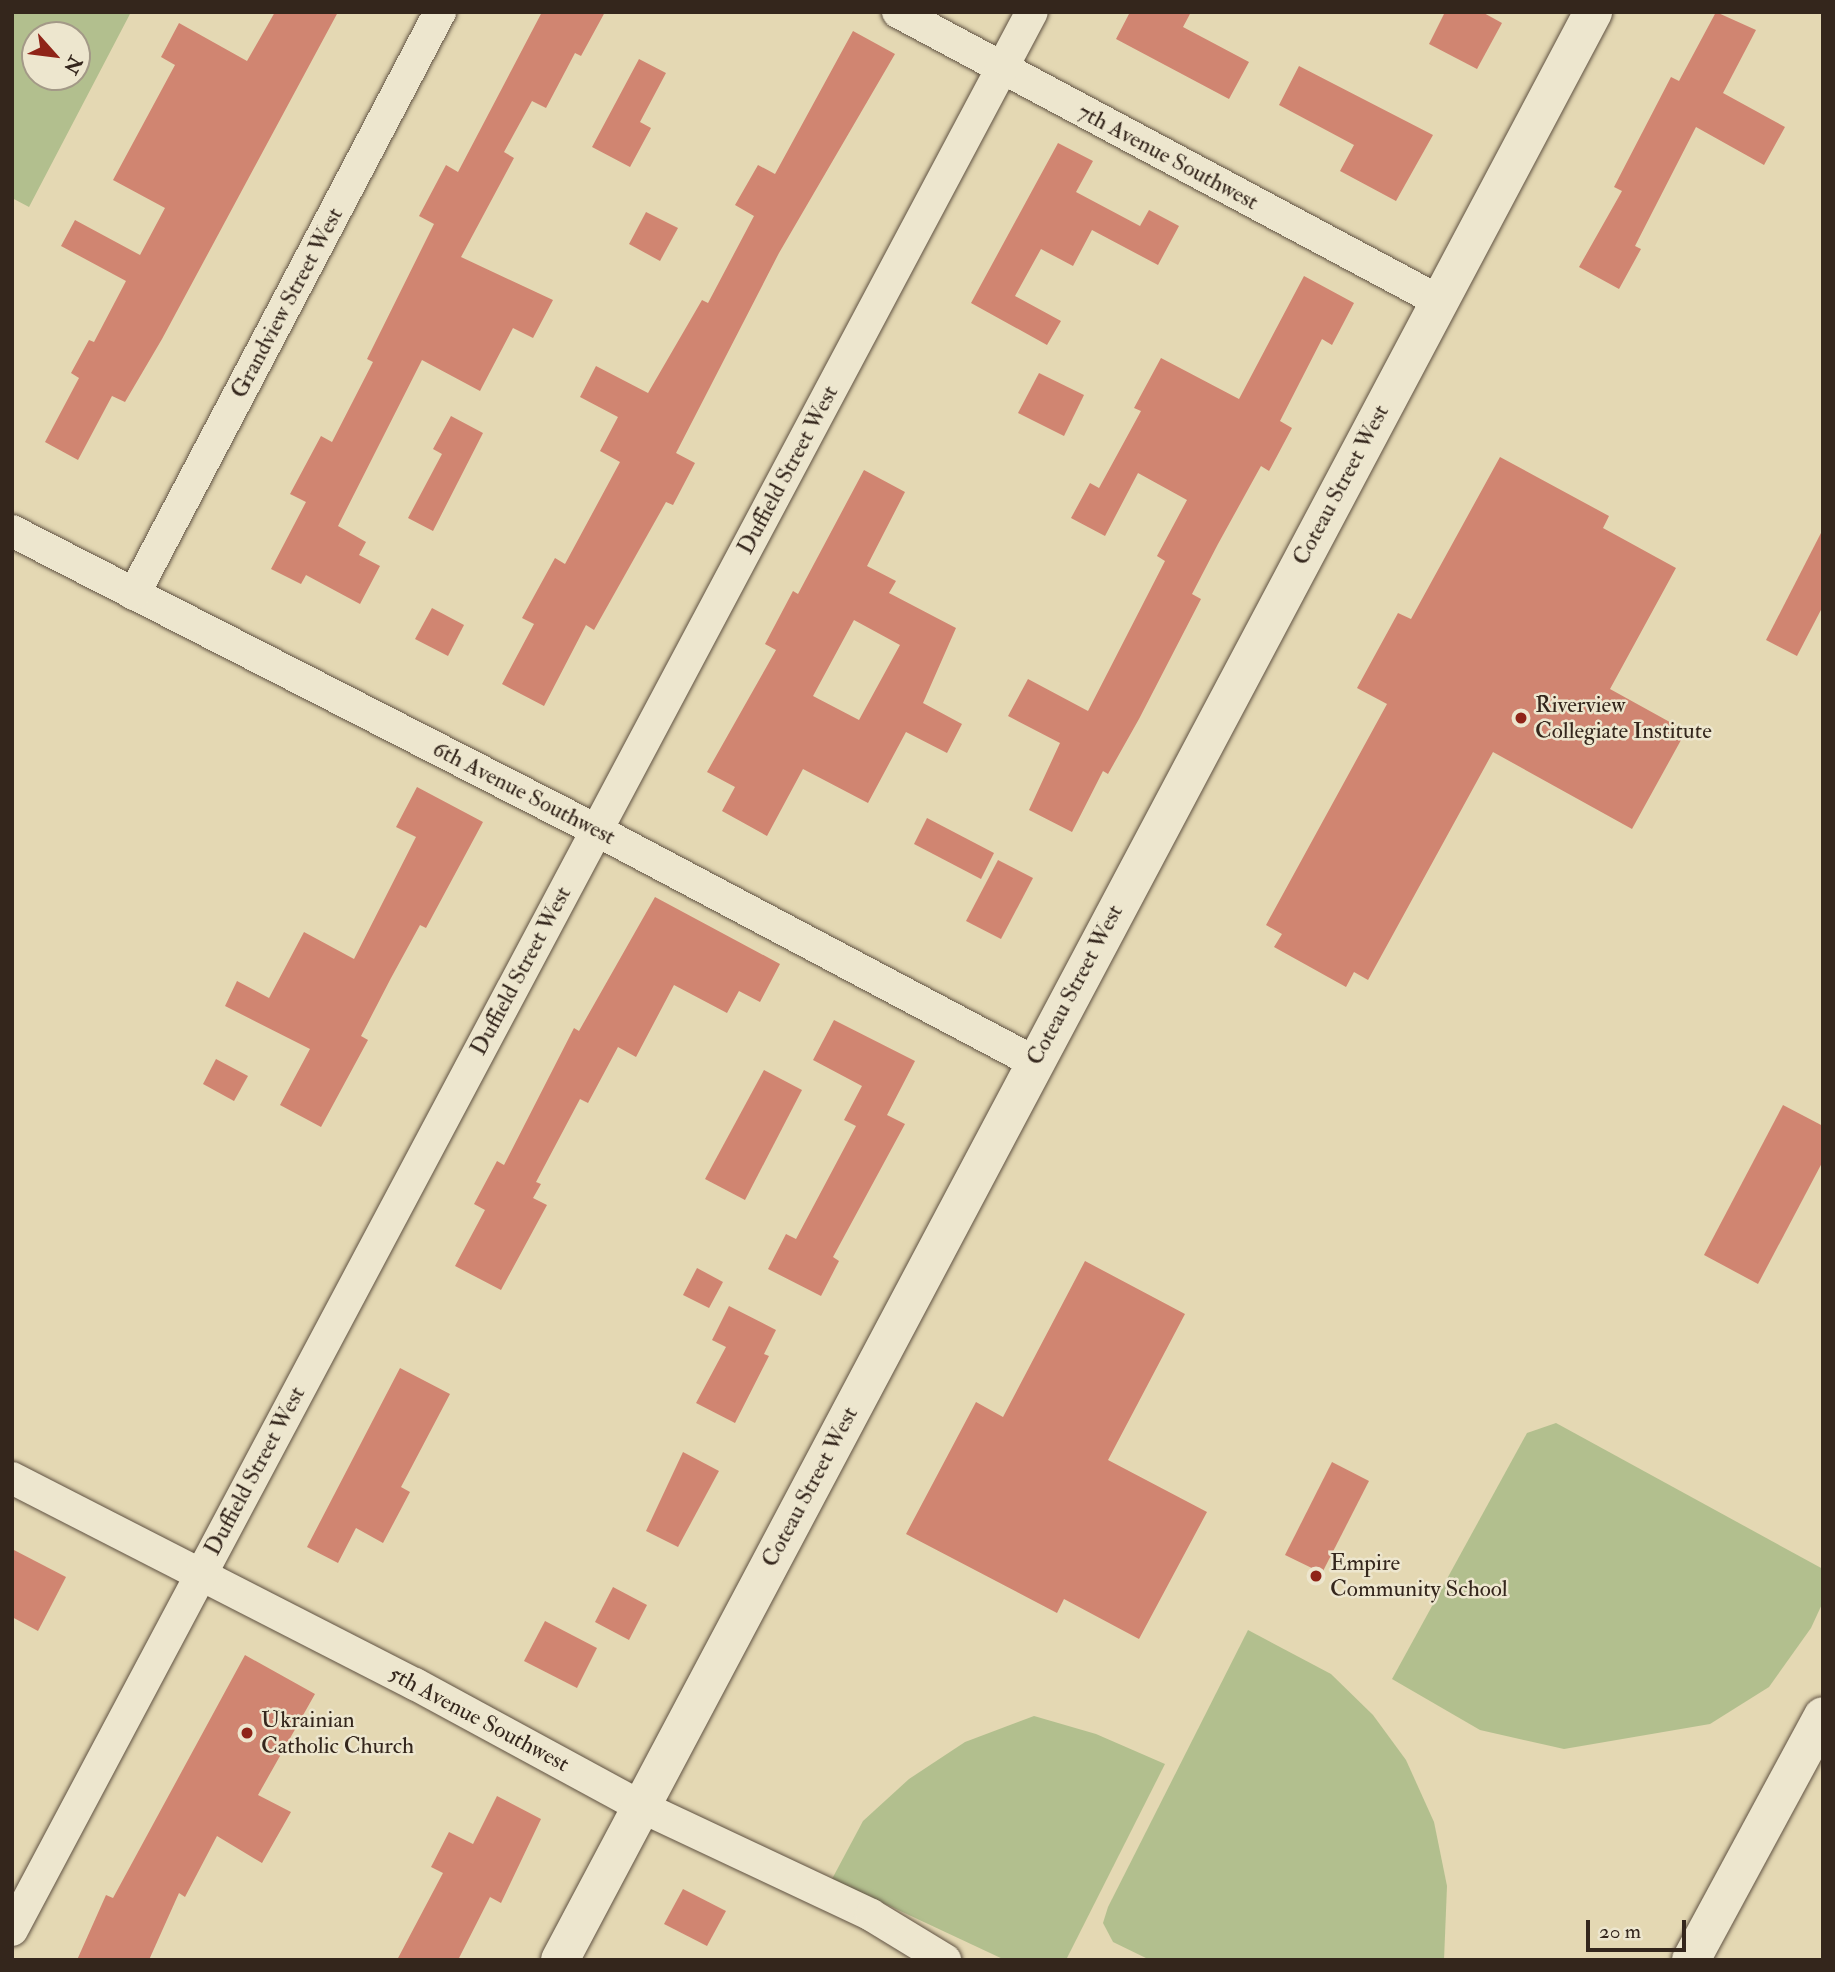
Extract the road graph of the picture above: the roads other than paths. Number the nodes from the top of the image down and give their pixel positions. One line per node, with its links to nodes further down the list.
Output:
1 (440, 12): 8 (street, Grandview Street West)
2 (898, 12): 5 (street, 7th Avenue Southwest)
3 (1032, 12): 5 (street, Duffield Street West)
4 (1592, 12): 6 (street, Coteau Street West)
5 (1002, 68): 6 (street, 7th Avenue Southwest); 9 (street, Duffield Street West)
6 (1438, 302): 10 (street, Coteau Street West)
7 (12, 531): 8 (street, 6th Avenue Southwest)
8 (134, 594): 9 (street, 6th Avenue Southwest)
9 (596, 830): 10 (street, 6th Avenue Southwest); 12 (street, Duffield Street West)
10 (1034, 1062): 14 (street, Coteau Street West)
11 (12, 1478): 12 (street, 5th Avenue Southwest)
12 (199, 1577): 14 (street, 5th Avenue Southwest); 15 (street, Duffield Street West)
13 (1823, 1716): 18 (street)
14 (642, 1807): 16 (street, Coteau Street West); 17 (street, 5th Avenue Southwest)
15 (12, 1930)
16 (560, 1960)
17 (945, 1960)
18 (1691, 1960)

